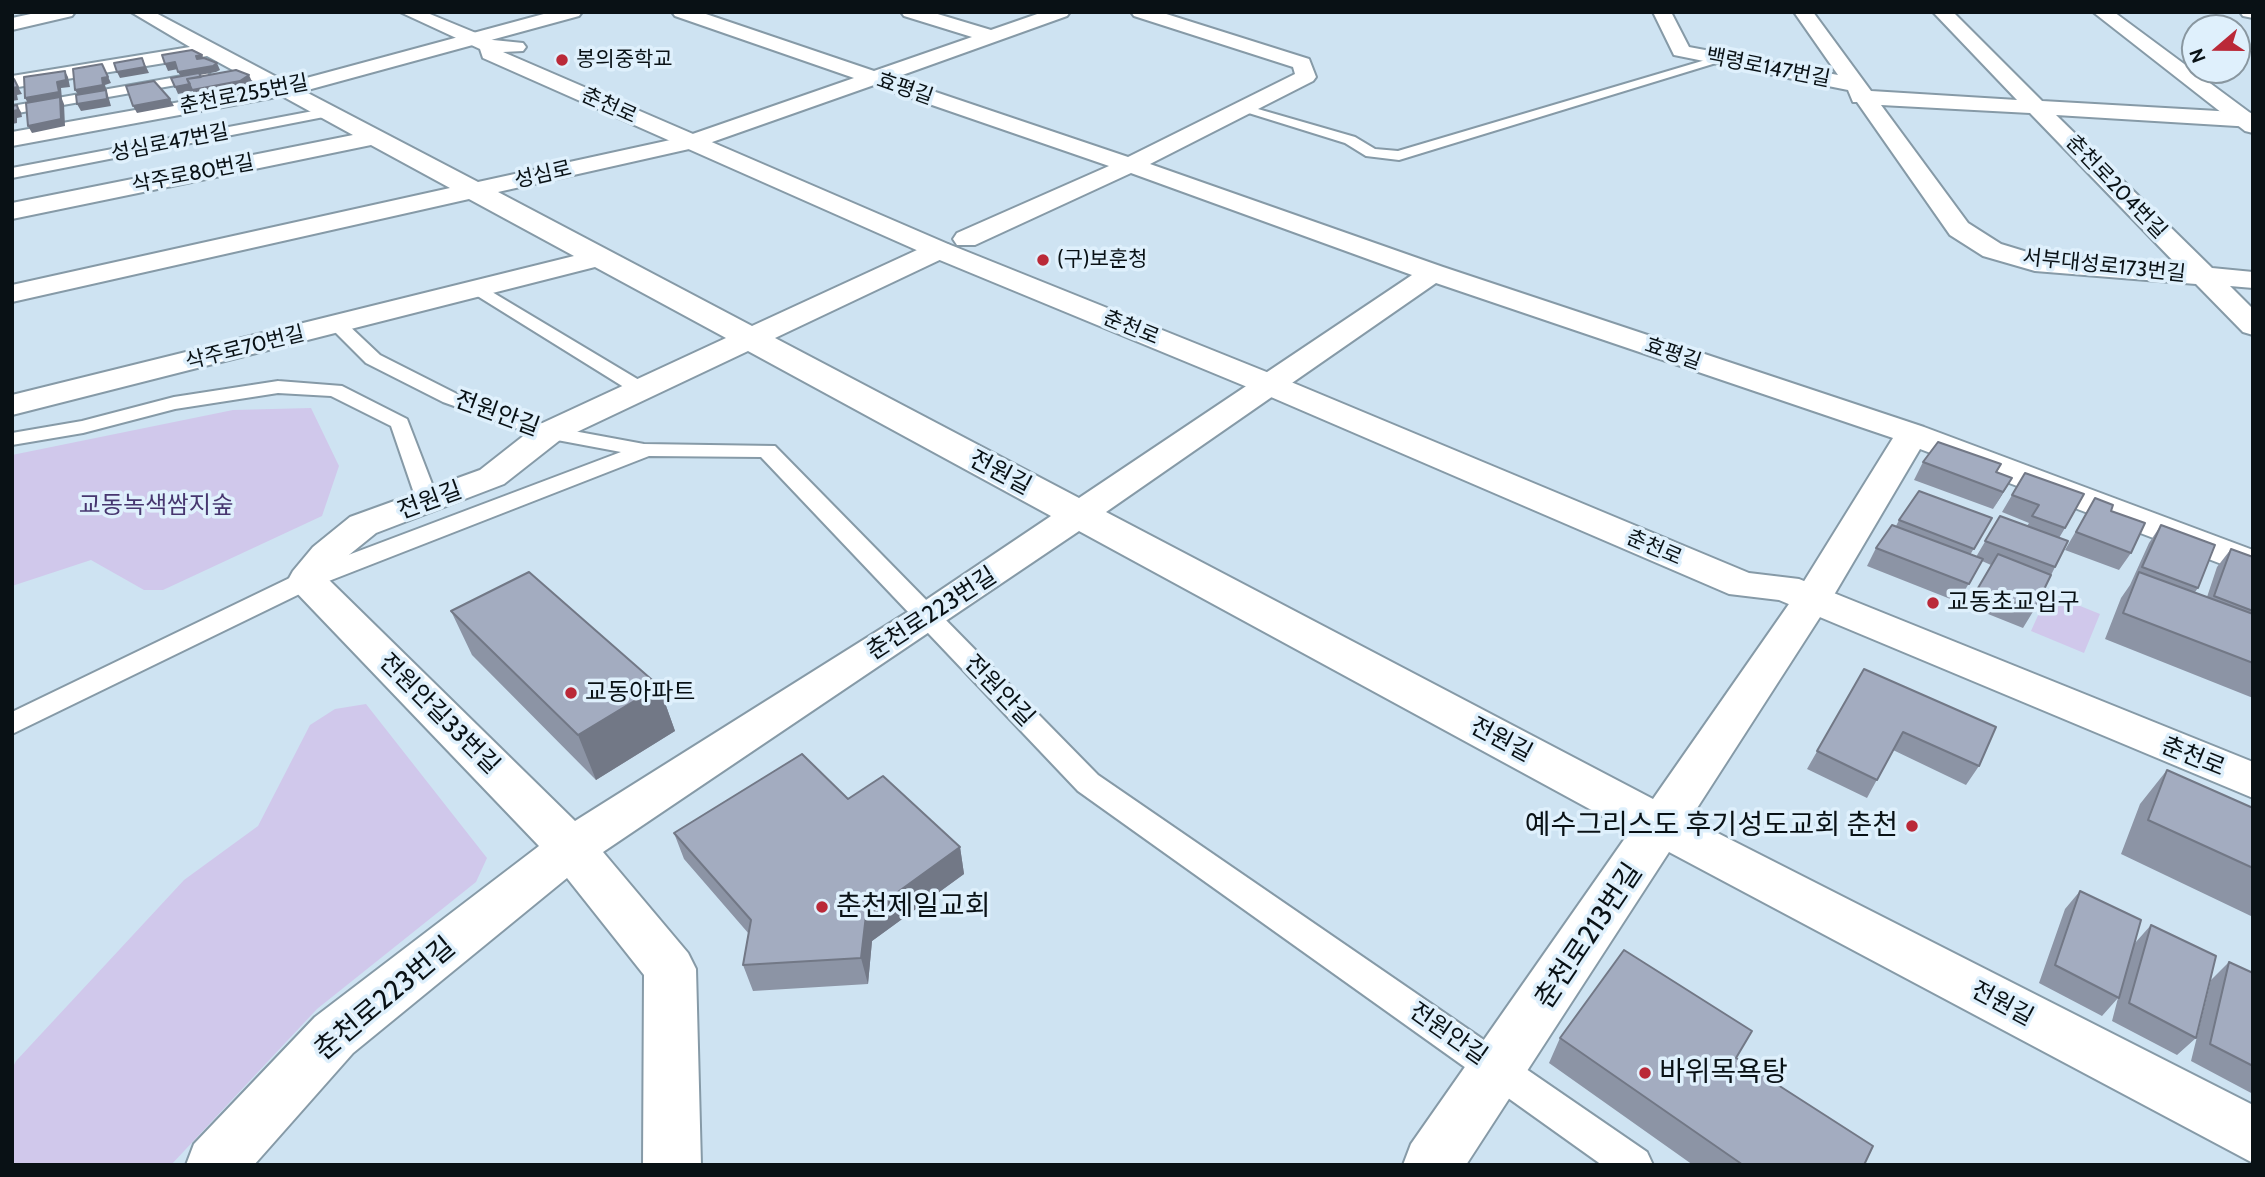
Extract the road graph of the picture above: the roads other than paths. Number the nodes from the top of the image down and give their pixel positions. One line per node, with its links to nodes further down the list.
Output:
1 (66, 12): 13 (street)
2 (140, 12): 16 (street)
3 (409, 12): 15 (street, 춘천로)
4 (573, 12): 15 (street, 춘천로255번길)
5 (681, 12): 19 (street, 효평길)
6 (910, 12): 14 (street)
7 (1061, 12): 14 (street, 성심로)
8 (1140, 12): 25 (street)
9 (1662, 12): 17 (street, 백령로147번길)
10 (1803, 12): 22 (street, 서부대성로173번길)
11 (1942, 12): 23 (street, 춘천로204번길)
12 (2102, 12): 27 (street)
13 (12, 24)
14 (991, 36): 19 (street, 성심로)
15 (481, 43): 21 (street, 춘천로255번길); 28 (street, 춘천로); 31 (street, 춘천로)
16 (214, 50): 18 (street); 20 (street)
17 (1723, 59): 22 (street, 백령로147번길); 25 (lane)
18 (249, 69): 21 (street); 24 (lane)
19 (874, 78): 28 (street, 성심로); 32 (street, 효평길)
20 (12, 82)
21 (288, 89): 26 (street); 30 (street, 춘천로255번길)
22 (1859, 91): 23 (street); 39 (street, 서부대성로173번길)
23 (2039, 108): 27 (street, 춘천로204번길); 39 (street, 춘천로204번길)
24 (12, 110)
25 (1246, 110): 32 (street)
26 (329, 112): 29 (street); 33 (lane, 성심로47번길)
27 (2250, 122)
28 (721, 132): 31 (street, 성심로); 36 (street, 춘천로)
29 (374, 138): 34 (street); 35 (street, 삭주로80번길)
30 (12, 139)
31 (690, 142): 34 (street, 성심로); 36 (street, 춘천로)
32 (1130, 165): 36 (street); 38 (street, 효평길)
33 (12, 173)
34 (474, 191): 37 (street, 전원길); 42 (street, 성심로)
35 (12, 211)
36 (952, 244): 45 (street, 전원길); 46 (street, 춘천로)
37 (598, 258): 41 (street, 삭주로70번길); 45 (street, 전원길)
38 (1433, 273): 46 (street); 50 (street, 효평길)
39 (2204, 276): 40 (street, 서부대성로173번길); 44 (street, 춘천로204번길)
40 (2253, 280)
41 (477, 288): 43 (street, 삭주로70번길); 47 (lane)
42 (12, 295)
43 (337, 325): 48 (street, 삭주로70번길); 49 (lane, 전원안길)
44 (2253, 326)
45 (751, 340): 47 (street, 전원길); 54 (street, 전원길)
46 (1278, 377): 54 (street, 춘천로223번길); 57 (street, 춘천로)
47 (642, 390): 49 (street, 전원길)
48 (12, 405)
49 (548, 433): 52 (lane, 전원안길); 53 (street, 전원길)
50 (1912, 435): 55 (street, 효평길); 57 (street)
51 (12, 439): 53 (lane)
52 (645, 450): 56 (lane); 58 (lane, 전원안길)
53 (428, 502): 56 (street, 전원길)
54 (1079, 515): 58 (street, 춘천로223번길); 61 (street, 전원길)
55 (2253, 564)
56 (307, 580): 59 (lane); 62 (street, 전원안길33번길)
57 (1798, 594): 60 (street, 춘천로); 61 (street, 춘천로213번길)
58 (928, 617): 62 (street, 춘천로223번길); 63 (lane, 전원안길)
59 (12, 724)
60 (2253, 781)
61 (1662, 826): 63 (street, 춘천로213번길); 64 (street, 전원길)
62 (571, 848): 65 (street, 춘천로223번길); 66 (street)
63 (1499, 1069): 67 (street, 춘천로213번길); 68 (lane, 전원안길)
64 (2253, 1135)
65 (215, 1165)
66 (672, 1165)
67 (1433, 1165)
68 (1634, 1165)

